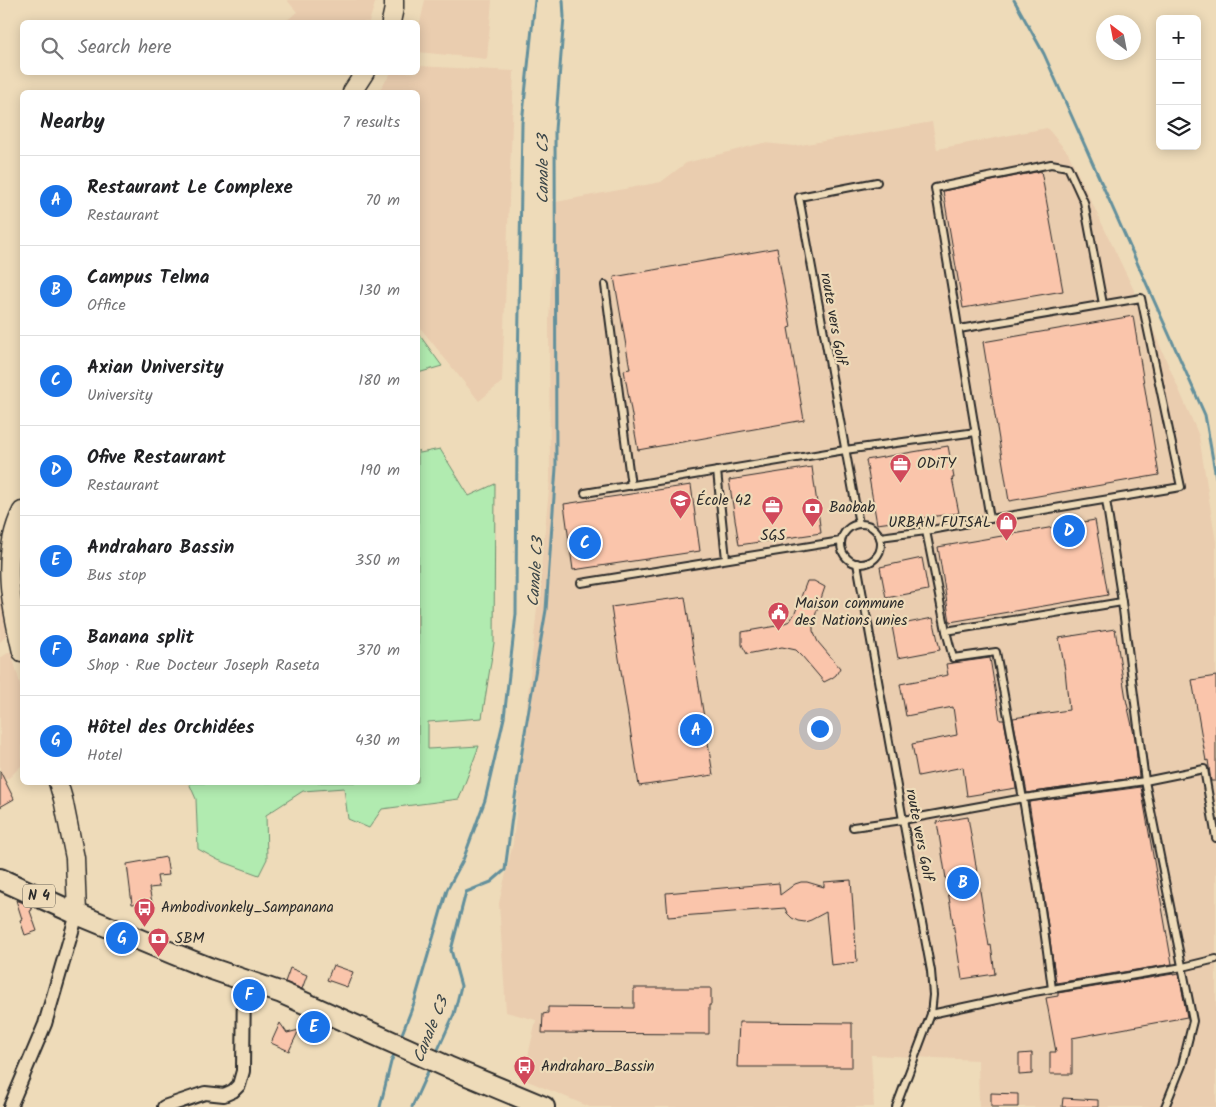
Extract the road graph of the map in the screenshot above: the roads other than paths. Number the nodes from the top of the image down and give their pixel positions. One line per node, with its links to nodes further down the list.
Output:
1 (394, 0): 2 (main road)
2 (391, 20)
3 (363, 75): 4 (main road)
4 (353, 90)
5 (877, 182): 10 (lane, route vers Golf)
6 (605, 285): 12 (lane)
7 (1103, 304): 8 (lane); 8 (lane); 14 (lane)
8 (959, 329): 9 (lane)
9 (976, 432): 10 (lane); 16 (lane)
10 (845, 450): 11 (lane); 17 (lane, route vers Golf)
11 (717, 471): 12 (lane); 21 (lane)
12 (631, 486): 13 (lane)
13 (585, 493)
14 (1106, 500): 16 (lane); 24 (lane)
15 (20, 516): 26 (main road)
16 (990, 519): 18 (lane)
17 (859, 524): 19 (lane); 20 (lane)
18 (926, 531): 19 (lane); 25 (lane)
19 (880, 537): 22 (lane)
20 (842, 541): 21 (lane); 22 (lane)
21 (726, 560): 23 (lane)
22 (857, 563): 30 (lane, route vers Golf)
23 (581, 583)
24 (1122, 602): 25 (lane); 27 (lane)
25 (946, 631): 29 (lane)
26 (20, 643)
27 (1145, 781): 29 (lane); 32 (lane); 36 (lane)
28 (59, 785): 34 (main road)
29 (1024, 798): 30 (lane); 38 (lane)
30 (903, 820): 31 (lane); 39 (lane, route vers Golf)
31 (853, 827)
32 (1216, 838)
33 (0, 879): 34 (main road, N 4)
34 (77, 914): 37 (main road, N 4); 40 (street)
35 (1216, 959): 36 (lane)
36 (1183, 967): 38 (lane); 44 (lane)
37 (244, 980): 41 (street); 42 (main road, N 4)
38 (1052, 989): 39 (lane)
39 (931, 1014): 43 (lane, route vers Golf)
40 (10, 1107)
41 (164, 1107)
42 (544, 1107)
43 (896, 1107)
44 (1165, 1107)

